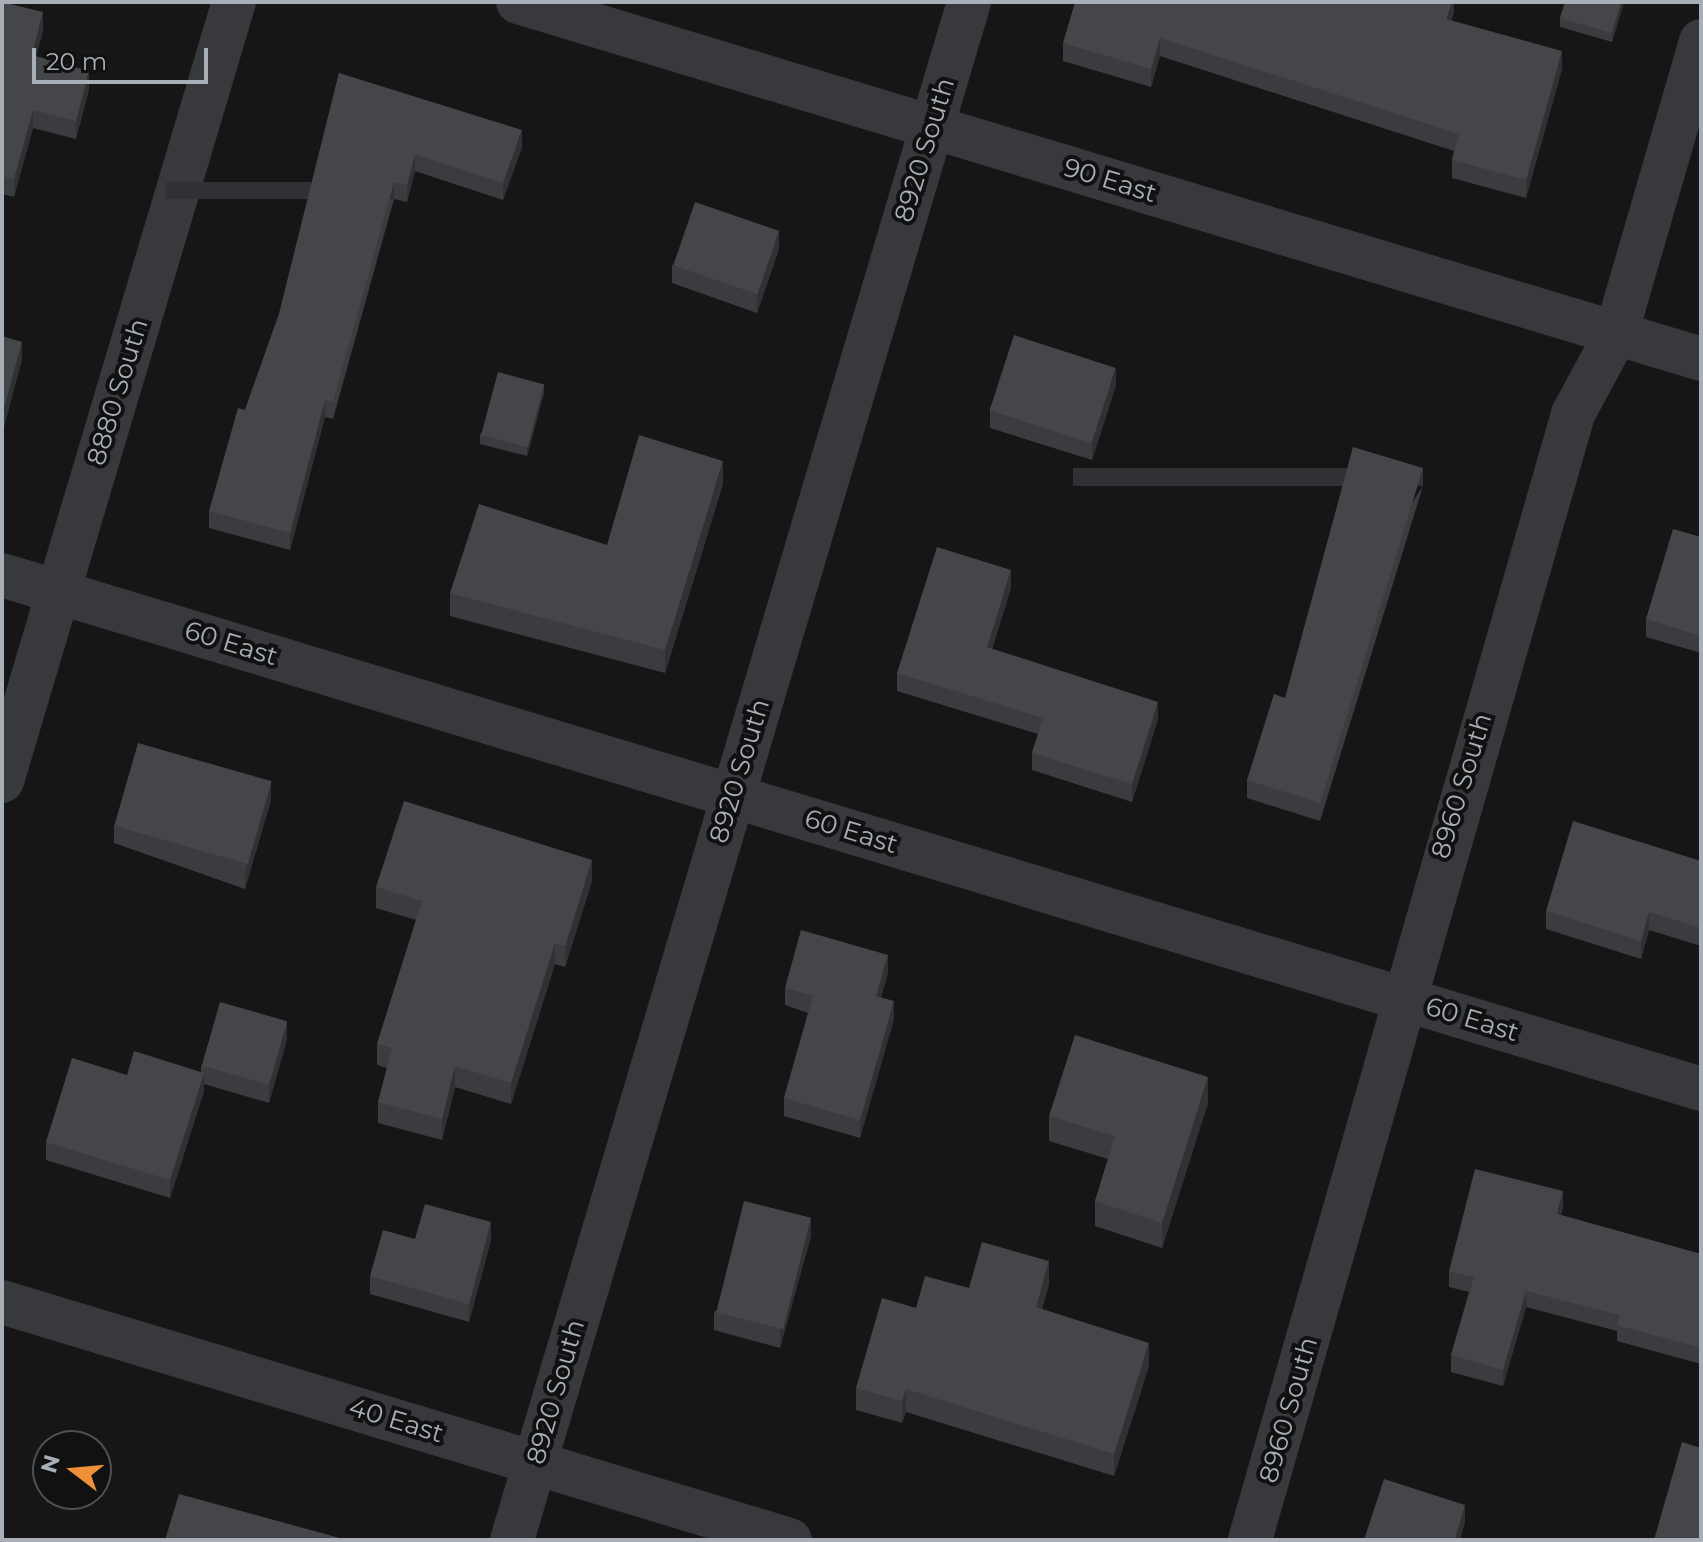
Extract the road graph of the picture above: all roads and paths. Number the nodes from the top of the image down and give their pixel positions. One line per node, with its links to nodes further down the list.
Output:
1 (234, 2): 9 (street, 8880 South)
2 (518, 2): 5 (street, 90 East)
3 (969, 2): 5 (street, 8920 South)
4 (1701, 41): 6 (street, 8960 South)
5 (931, 127): 6 (street, 90 East); 11 (street, 8920 South)
6 (1616, 334): 7 (street, 90 East); 12 (street, 8960 South)
7 (1701, 359)
8 (2, 575): 9 (street, 60 East)
9 (58, 592): 10 (street, 8880 South); 11 (street, 60 East)
10 (2, 781)
11 (733, 796): 12 (street, 60 East); 15 (street, 8920 South)
12 (1407, 1000): 13 (street, 60 East); 18 (street, 8960 South)
13 (1701, 1089)
14 (2, 1302): 15 (street, 40 East)
15 (535, 1463): 16 (street, 8920 South); 17 (street, 40 East)
16 (512, 1540)
17 (790, 1540)
18 (1250, 1540)

